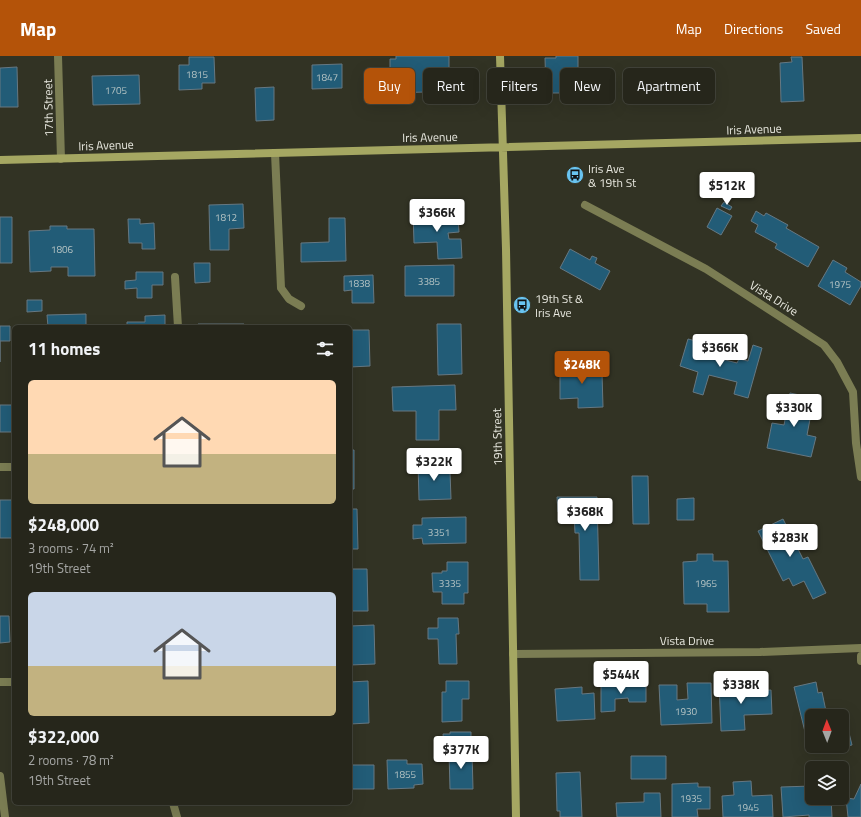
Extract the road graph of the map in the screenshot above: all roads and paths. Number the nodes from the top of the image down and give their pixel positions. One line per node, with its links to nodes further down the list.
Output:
1 (58, 56): 6 (street, 17th Street)
2 (500, 56): 4 (main road, 19th Street)
3 (861, 138): 4 (main road, Iris Avenue)
4 (502, 147): 5 (main road, Iris Avenue); 16 (main road, 19th Street)
5 (275, 152): 6 (main road, Iris Avenue); 10 (street)
6 (61, 159): 7 (main road, Iris Avenue)
7 (0, 160)
8 (585, 205): 14 (street, Vista Drive)
9 (175, 277): 11 (street)
10 (301, 306)
11 (178, 325)
12 (12, 466): 13 (street)
13 (0, 467)
14 (861, 477)
15 (861, 648): 16 (street, Vista Drive)
16 (513, 654): 25 (main road, 19th Street)
17 (861, 656): 18 (street)
18 (861, 662)
19 (0, 682): 20 (street)
20 (12, 682)
21 (0, 776): 23 (street)
22 (174, 805): 24 (street)
23 (5, 817)
24 (177, 817)
25 (516, 817)

